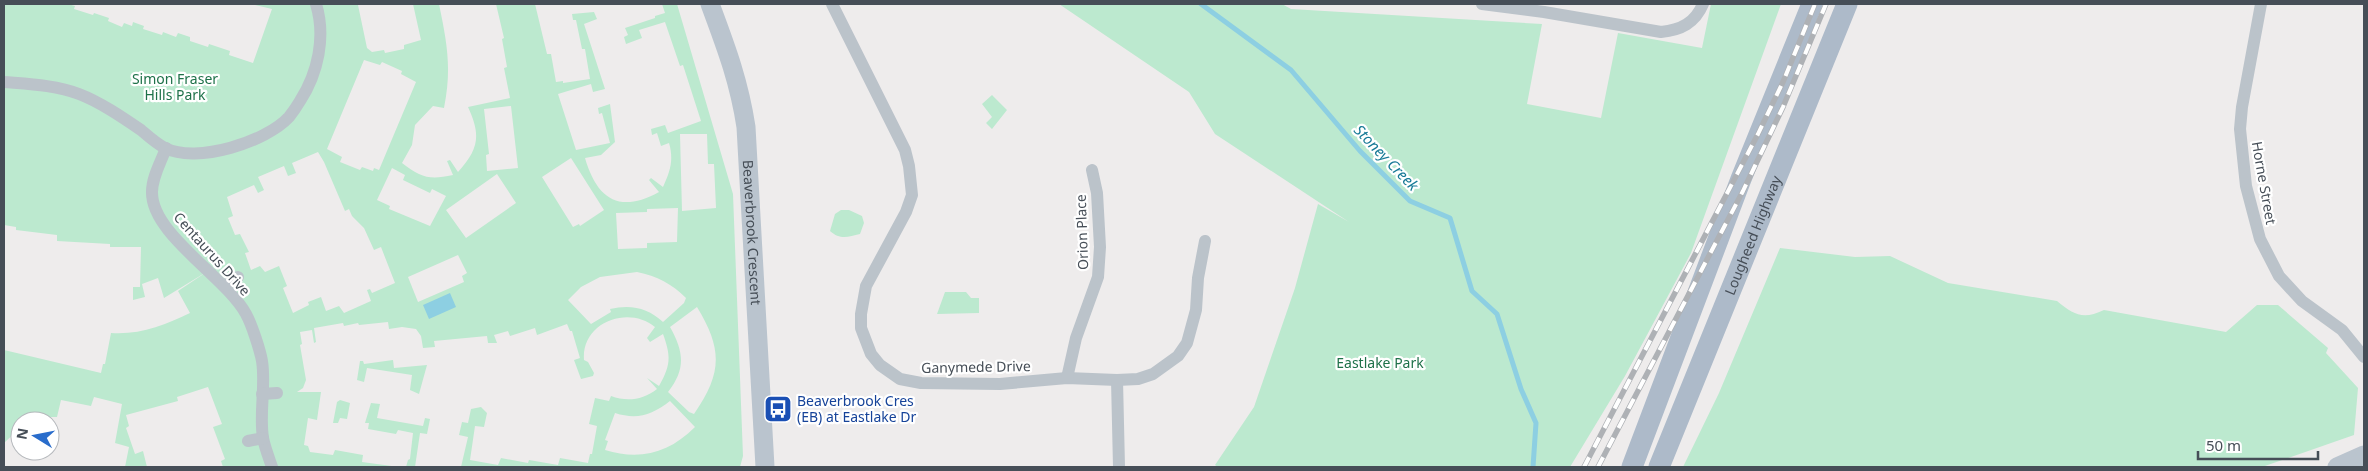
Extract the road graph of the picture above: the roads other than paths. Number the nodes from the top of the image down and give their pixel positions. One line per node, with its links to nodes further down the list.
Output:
1 (316, 4): 10 (street)
2 (710, 4): 24 (street, Beaverbrook Crescent)
3 (832, 4): 16 (street, Ganymede Drive)
4 (1482, 4): 5 (street)
5 (1703, 4)
6 (1812, 4): 26 (main road)
7 (1847, 4): 27 (main road, Lougheed Highway)
8 (2261, 4): 15 (street, Horne Street)
9 (4, 82): 10 (street)
10 (166, 148): 14 (street, Centaurus Drive)
11 (1092, 170): 16 (street, Orion Place)
12 (1205, 241): 17 (street, Ganymede Drive)
13 (238, 277): 14 (street)
14 (224, 286): 18 (street, Centaurus Drive)
15 (2364, 358)
16 (1067, 378): 17 (street, Ganymede Drive)
17 (1117, 380): 25 (street)
18 (262, 394): 19 (street); 20 (street, Centaurus Drive)
19 (277, 394)
20 (263, 438): 21 (street); 23 (street, Centaurus Drive)
21 (248, 441)
22 (2364, 455): 28 (street)
23 (272, 467)
24 (765, 467)
25 (1119, 467)
26 (1632, 467)
27 (1659, 467)
28 (2337, 467)

